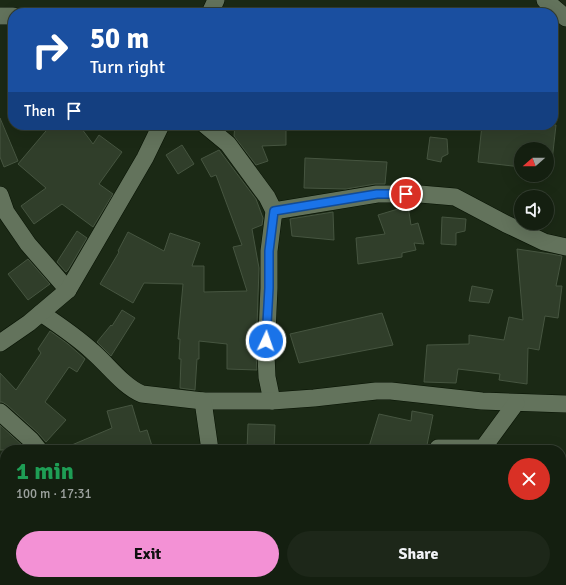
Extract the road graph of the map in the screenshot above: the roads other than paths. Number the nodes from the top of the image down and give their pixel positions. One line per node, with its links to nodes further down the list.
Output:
1 (545, 0): 2 (street)
2 (554, 8)
3 (558, 11): 4 (street)
4 (566, 18)
5 (159, 130): 10 (street)
6 (211, 130): 8 (street)
7 (0, 195): 10 (street)
8 (274, 211): 9 (street); 14 (street)
9 (566, 247)
10 (68, 290): 11 (street)
11 (41, 313): 12 (street); 13 (street)
12 (0, 342)
13 (203, 401): 14 (street); 19 (street)
14 (272, 401): 15 (street)
15 (516, 403): 16 (street); 20 (street)
16 (566, 404)
17 (0, 412): 18 (street)
18 (35, 445)
19 (209, 445)
20 (485, 445)

